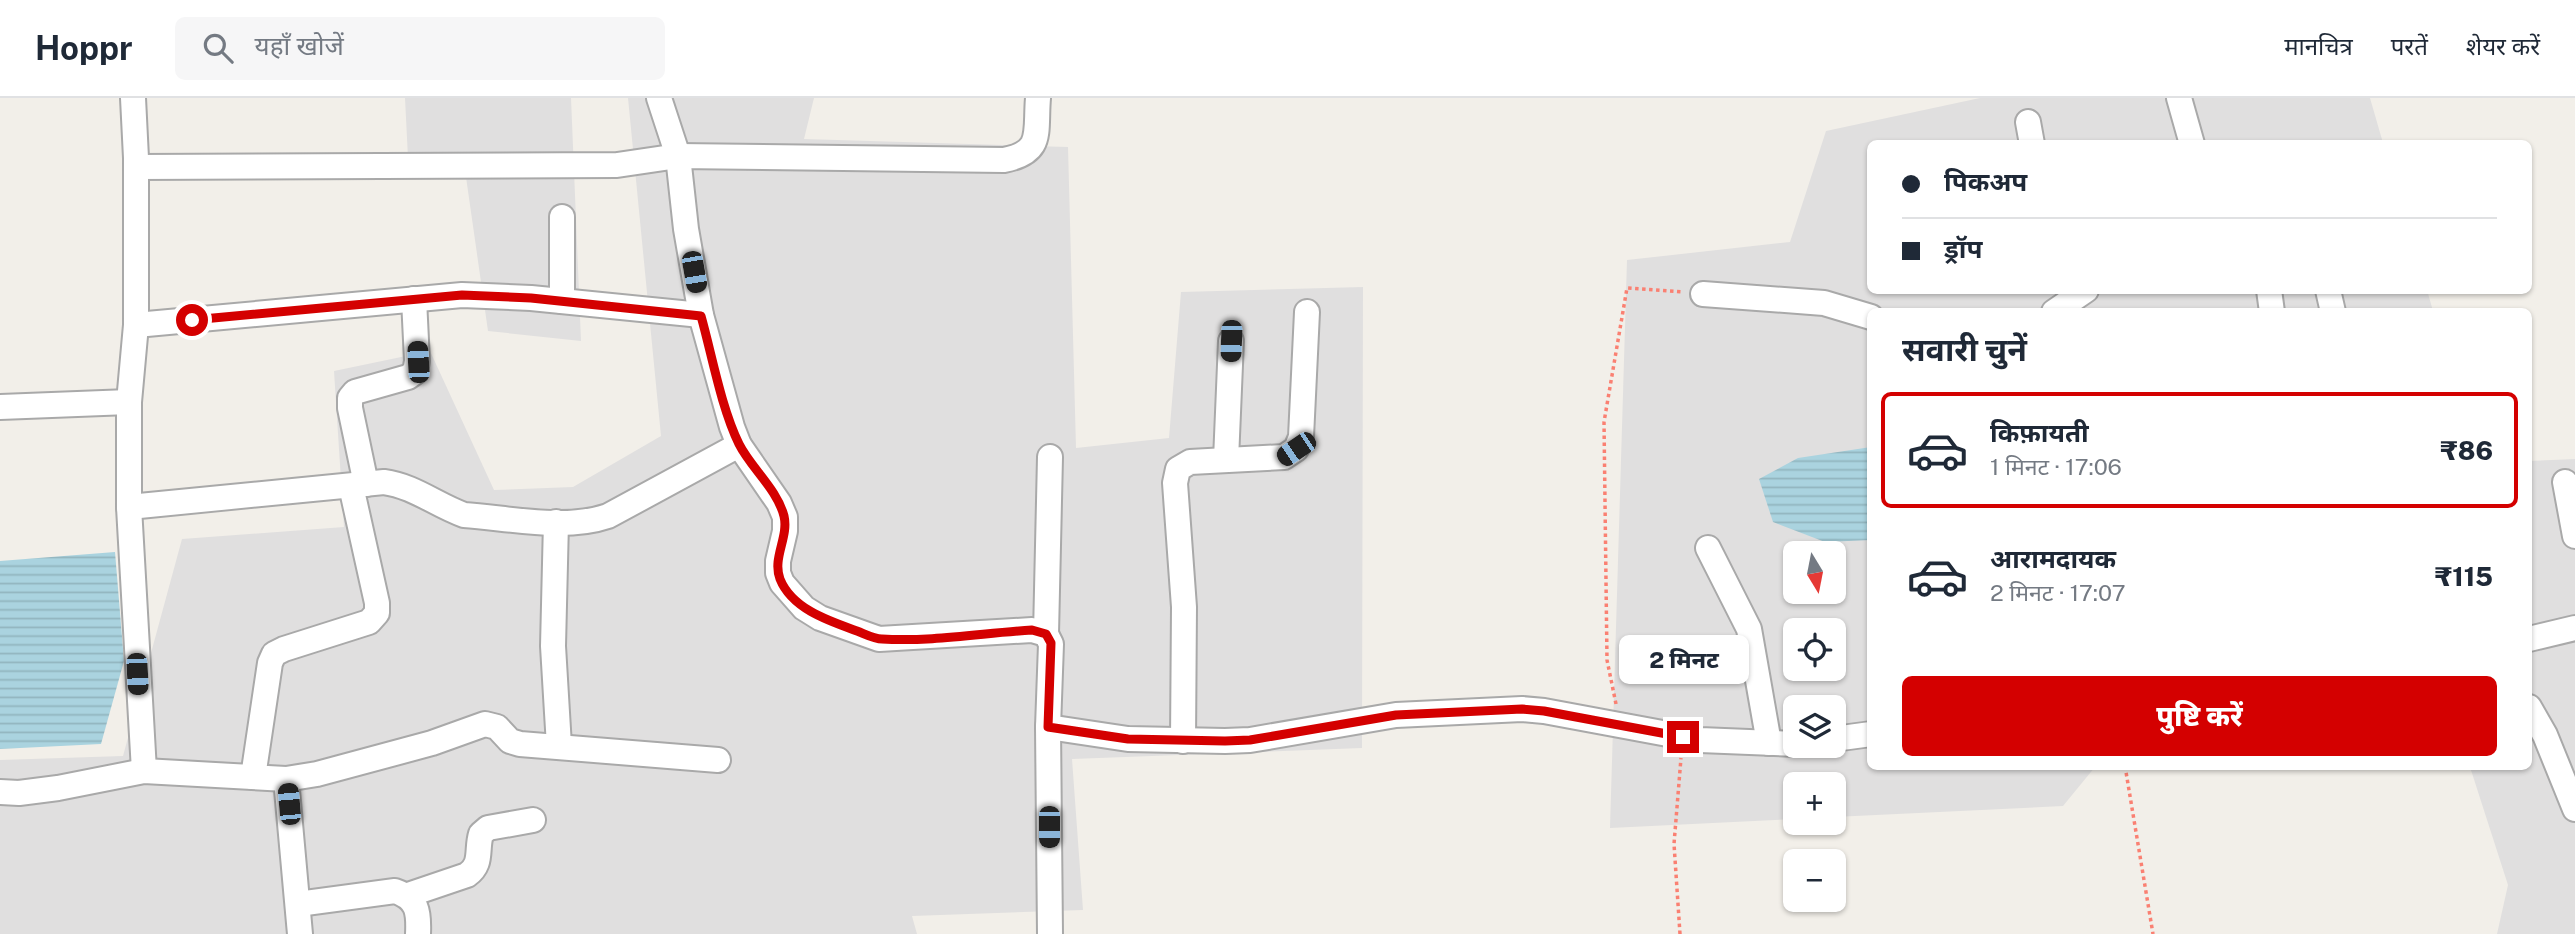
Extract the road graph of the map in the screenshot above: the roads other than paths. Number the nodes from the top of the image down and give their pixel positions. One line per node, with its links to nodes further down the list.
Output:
1 (133, 98): 7 (street)
2 (659, 98): 6 (street)
3 (1038, 98): 6 (street)
4 (2179, 98): 5 (street)
5 (2191, 140)
6 (678, 156): 7 (street); 15 (street)
7 (136, 167): 17 (street)
8 (562, 217): 12 (street)
9 (1703, 294): 16 (street)
10 (2077, 294): 13 (street)
11 (414, 299): 12 (street); 17 (street); 25 (street)
12 (562, 301): 15 (street)
13 (2059, 302)
14 (1307, 312): 23 (street)
15 (701, 316): 21 (street)
16 (1867, 316)
17 (136, 325): 19 (street)
18 (1231, 341): 23 (street)
19 (129, 402): 20 (street); 26 (street)
20 (0, 407)
21 (739, 446): 27 (street); 31 (street)
22 (1050, 457): 31 (street)
23 (1226, 460): 37 (street)
24 (2565, 482): 28 (street)
25 (358, 485): 26 (street); 27 (street); 43 (street)
26 (129, 508): 42 (street)
27 (556, 522): 40 (street)
28 (2575, 536)
29 (1708, 548): 38 (street)
30 (2575, 628): 32 (street)
31 (1046, 634): 34 (street)
32 (2532, 638)
33 (2532, 712): 46 (street)
34 (1048, 727): 37 (street); 52 (street)
35 (1867, 735): 36 (street)
36 (1846, 737)
37 (1182, 741): 38 (street)
38 (1769, 743): 39 (street)
39 (1783, 744)
40 (559, 746): 41 (street); 44 (street)
41 (718, 760)
42 (144, 771): 43 (street); 45 (street)
43 (253, 777): 44 (street)
44 (286, 779): 49 (street)
45 (0, 792)
46 (2575, 809)
47 (533, 820): 48 (street)
48 (408, 895): 49 (street); 51 (street)
49 (298, 904): 50 (street)
50 (300, 934)
51 (418, 934)
52 (1049, 934)

